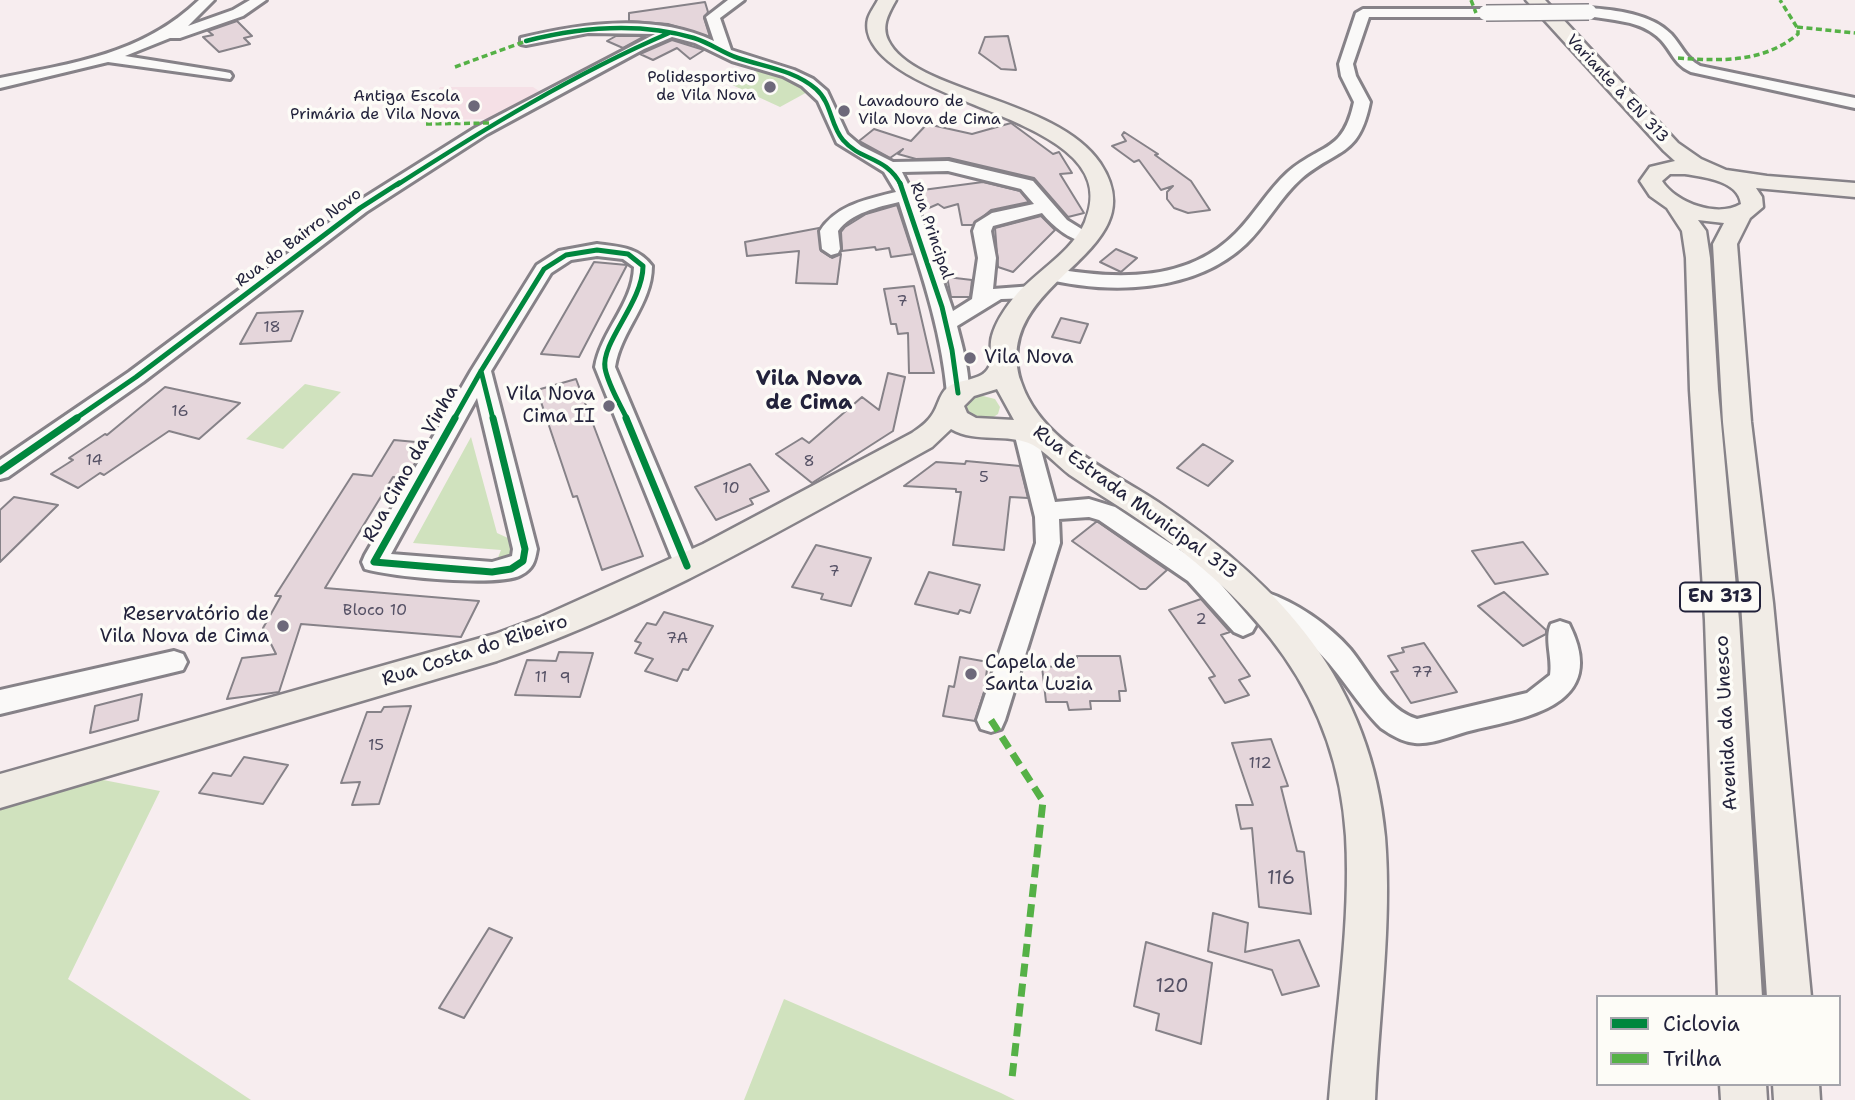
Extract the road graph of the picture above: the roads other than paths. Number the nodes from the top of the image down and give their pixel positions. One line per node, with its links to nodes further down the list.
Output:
1 (207, 0): 9 (street)
2 (259, 0): 9 (street)
3 (737, 0): 11 (street)
4 (887, 0): 25 (main road)
5 (1517, 0): 17 (main road, Variante à EN 313 / EN 313)
6 (1535, 0): 18 (main road, Variante à EN 313)
7 (1358, 7): 15 (street, bridge); 27 (street)
8 (669, 33): 10 (street, Rua Principal); 11 (street, Rua Principal); 35 (street, Rua do Bairro Novo)
9 (154, 40): 12 (street)
10 (526, 41)
11 (724, 51): 16 (street, Rua Principal)
12 (98, 58): 13 (street); 14 (street)
13 (225, 76)
14 (0, 83)
15 (1855, 103)
16 (890, 167): 20 (street, Rua Principal); 23 (street)
17 (1661, 170): 18 (main road); 22 (main road, EN 313)
18 (1713, 172): 19 (main road); 24 (main road, Variante à EN 313)
19 (1855, 190)
20 (905, 195): 26 (street); 29 (street, Rua Principal)
21 (1855, 201): 24 (main road)
22 (1675, 204): 24 (main road, EN 313); 44 (main road, Avenida da Unesco / EN 313)
23 (1043, 206): 25 (street); 28 (street)
24 (1746, 211): 45 (main road, Avenida da Unesco / EN 313)
25 (1087, 238): 27 (main road)
26 (831, 249)
27 (1041, 283): 28 (street); 32 (main road)
28 (982, 299): 29 (street)
29 (946, 324): 31 (street, Rua Principal)
30 (481, 371): 30 (street, Rua Cimo da Vinha); 37 (street, Rua Cimo da Vinha)
31 (962, 395): 32 (main road); 33 (main road); 34 (main road)
32 (1019, 407): 33 (main road); 36 (street); 38 (main road, Rua Estrada Municipal 313)
33 (982, 428): 34 (main road)
34 (922, 440): 37 (main road, Rua Costa do Ribeiro)
35 (0, 471)
36 (1045, 511): 38 (street); 42 (street)
37 (687, 566): 43 (main road, Rua Costa do Ribeiro)
38 (1251, 612): 39 (street); 46 (main road, Rua Estrada Municipal 313)
39 (1560, 632)
40 (174, 662): 41 (street)
41 (0, 702)
42 (991, 720)
43 (0, 791)
44 (1740, 995)
45 (1789, 995)
46 (1352, 1100)

